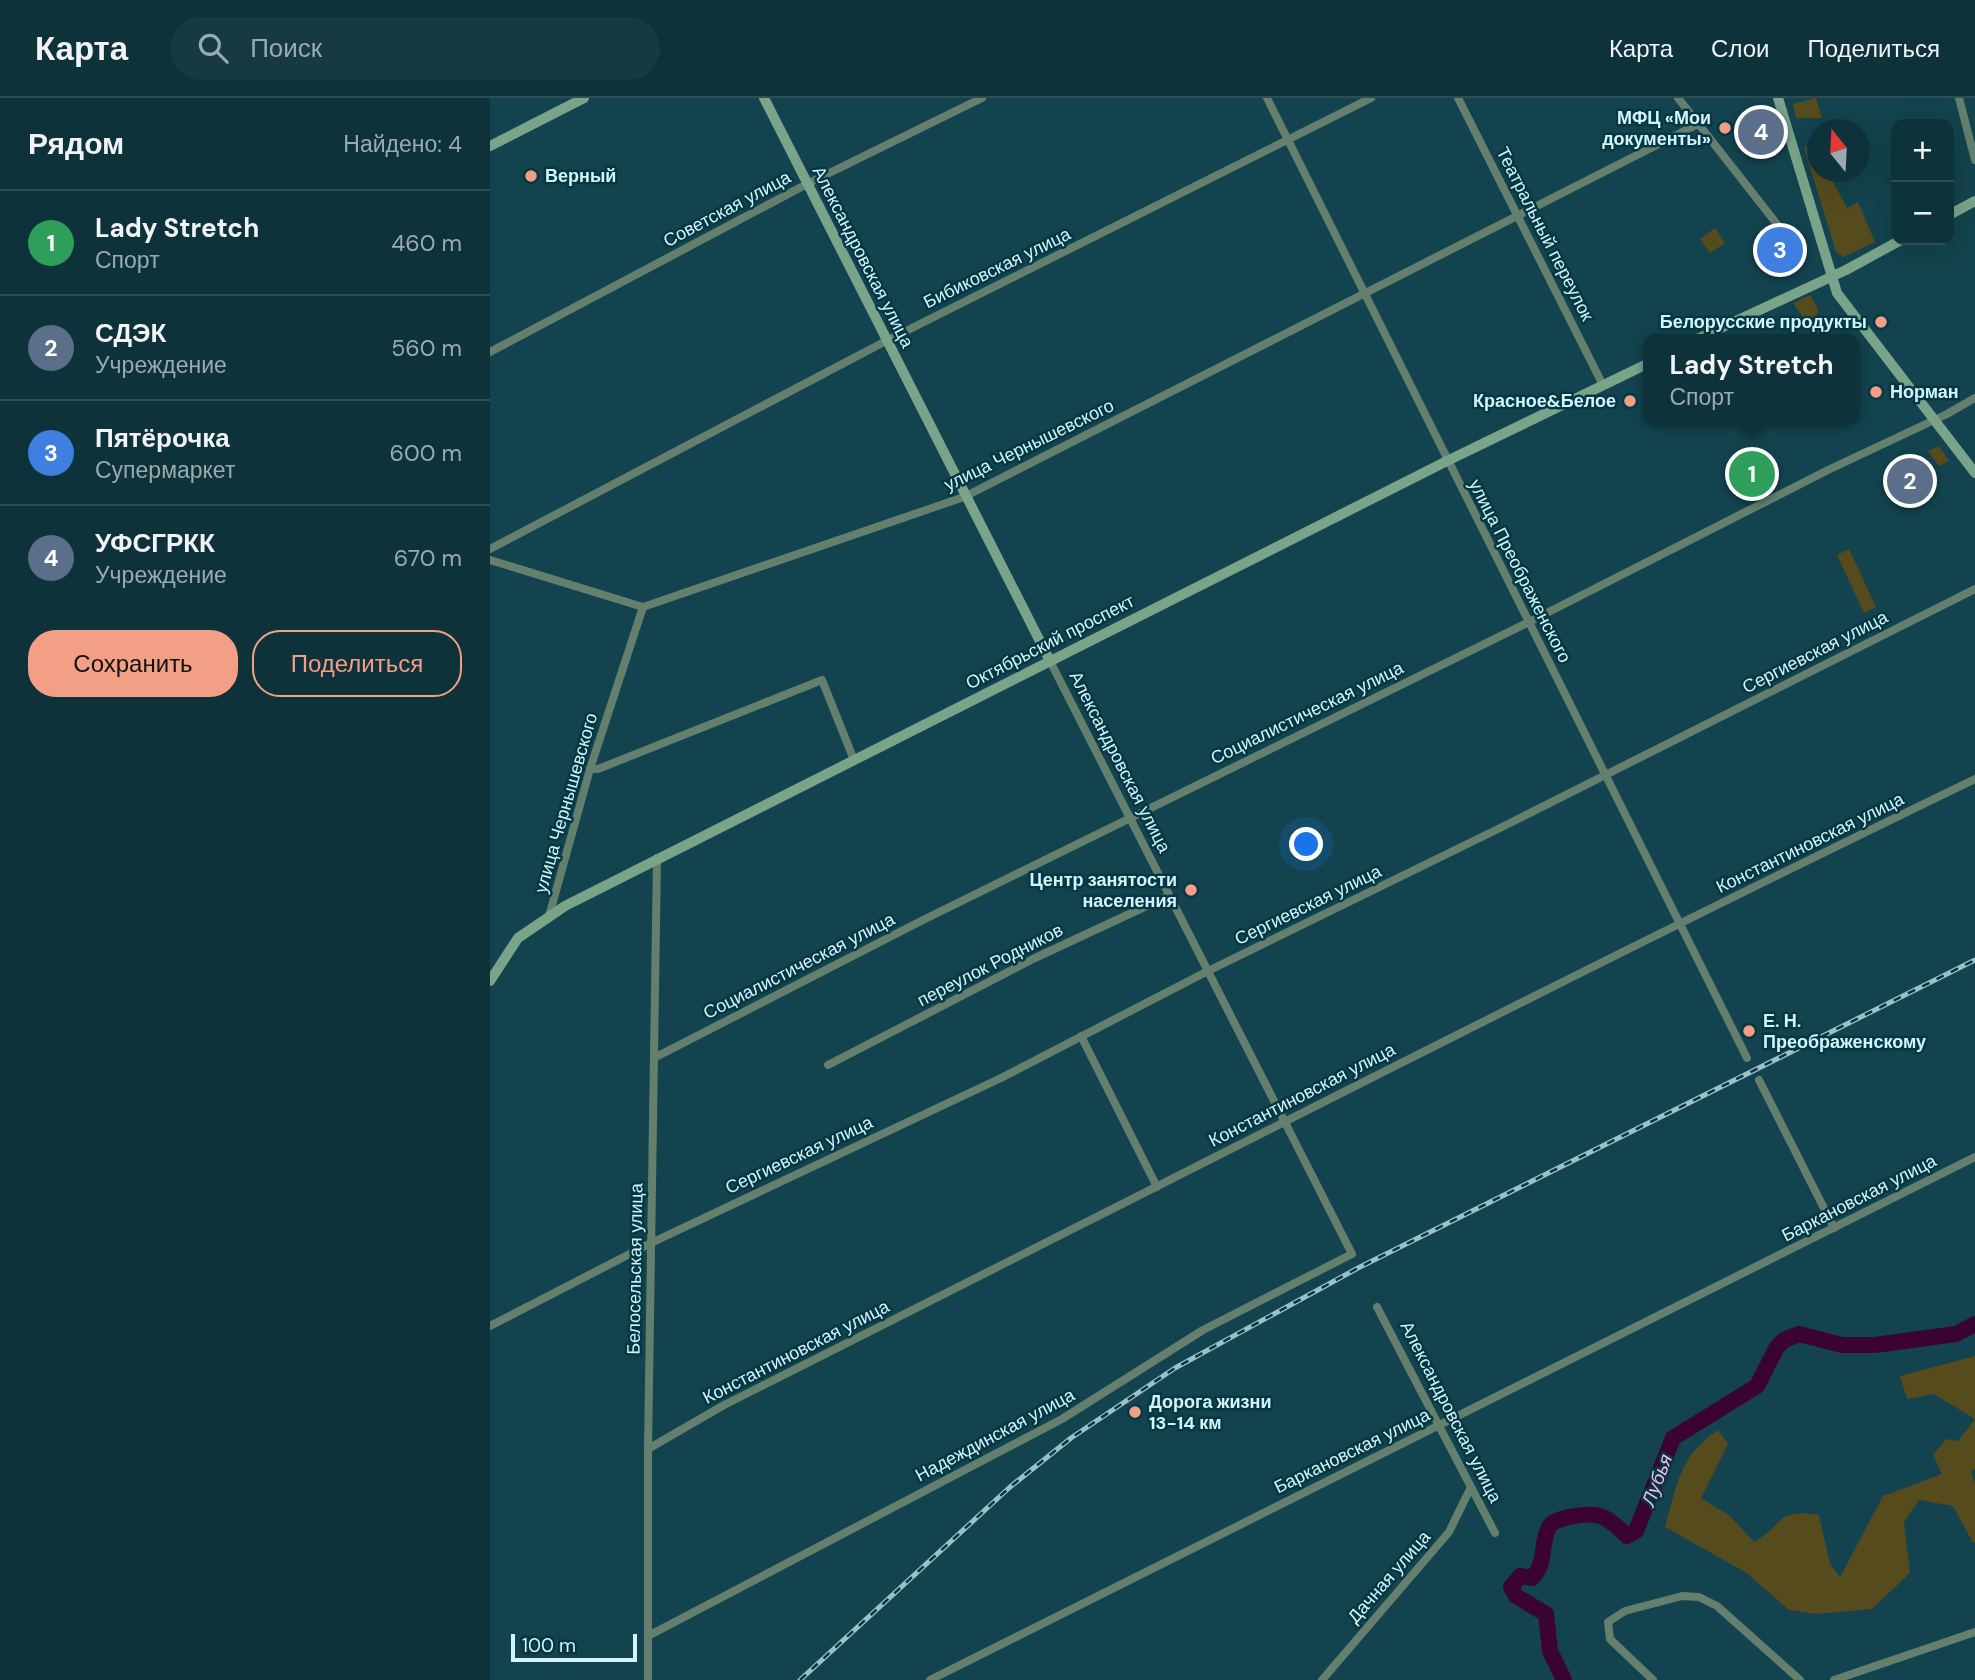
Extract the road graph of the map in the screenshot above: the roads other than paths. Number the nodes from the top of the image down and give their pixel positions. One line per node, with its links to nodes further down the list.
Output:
1 (584, 98): 12 (street)
2 (764, 98): 14 (street, Александровская улица)
3 (982, 98): 14 (street, Советская улица)
4 (1266, 98): 11 (street, улица Преображенского)
5 (1371, 98): 11 (street, Бибиковская улица)
6 (1458, 98): 17 (street, Театральный переулок)
7 (1678, 98): 10 (street)
8 (1778, 98): 20 (street)
9 (1959, 98): 13 (street)
10 (1698, 124): 17 (street, улица Чернышевского); 18 (street)
11 (1288, 141): 21 (street, улица Преображенского); 23 (street, Бибиковская улица)
12 (490, 146)
13 (1975, 160)
14 (807, 184): 23 (street, Александровская улица); 24 (street, Советская улица)
15 (1975, 201): 16 (street)
16 (1954, 212)
17 (1519, 215): 21 (street, улица Чернышевского); 26 (street, Театральный переулок)
18 (1780, 228)
19 (1891, 245): 20 (street)
20 (1830, 276): 22 (street); 28 (street)
21 (1363, 294): 29 (street, улица Преображенского); 31 (street, улица Чернышевского)
22 (1708, 334)
23 (886, 341): 31 (street, Александровская улица); 32 (street, Бибиковская улица)
24 (490, 352)
25 (1643, 366): 26 (street, Октябрьский проспект)
26 (1603, 385): 29 (street, Октябрьский проспект)
27 (1975, 398): 28 (street, Социалистическая улица)
28 (1933, 419): 30 (street); 36 (street, Социалистическая улица)
29 (1447, 461): 36 (street, улица Преображенского); 37 (street, Октябрьский проспект)
30 (1975, 472)
31 (964, 497): 35 (street, улица Чернышевского); 37 (street, Александровская улица)
32 (490, 549)
33 (490, 559): 35 (street)
34 (1975, 589): 40 (street, Сергиевская улица)
35 (643, 607): 39 (street, улица Чернышевского)
36 (1529, 622): 40 (street, улица Преображенского); 42 (street, Социалистическая улица)
37 (1049, 662): 38 (street, Октябрьский проспект); 42 (street, Александровская улица)
38 (854, 760): 39 (street); 43 (street, Октябрьский проспект)
39 (590, 769): 45 (street, улица Чернышевского)
40 (1606, 776): 46 (street, улица Преображенского); 47 (street, Сергиевская улица)
41 (1975, 779): 46 (street, Константиновская улица)
42 (1129, 819): 44 (street, Александровская улица); 50 (street, Социалистическая улица)
43 (657, 858): 45 (street, Октябрьский проспект); 50 (street, Белосельская улица)
44 (1168, 896): 47 (street, Александровская улица); 52 (street, переулок Родников)
45 (549, 916): 48 (street, Октябрьский проспект)
46 (1679, 925): 51 (street, улица Преображенского); 54 (street, Константиновская улица)
47 (1206, 972): 49 (street, Сергиевская улица); 54 (street, Александровская улица)
48 (490, 981)
49 (1081, 1036): 56 (street); 58 (street, Сергиевская улица)
50 (654, 1058): 58 (street, Белосельская улица)
51 (1746, 1058)
52 (828, 1065)
53 (1759, 1080): 57 (street)
54 (1283, 1124): 56 (street, Константиновская улица); 59 (street, Александровская улица)
55 (1975, 1157): 57 (street, Баркановская улица)
56 (1157, 1187): 63 (street, Константиновская улица)
57 (1834, 1228): 62 (street, Баркановская улица)
58 (651, 1242): 61 (street, Сергиевская улица); 63 (street, Белосельская улица)
59 (1352, 1254): 67 (street, Надеждинская улица)
60 (1377, 1307): 62 (street, Александровская улица)
61 (490, 1325)
62 (1437, 1426): 64 (street, Александровская улица); 69 (street, Баркановская улица)
63 (648, 1449): 67 (street, Белосельская улица)
64 (1470, 1489): 65 (street, Александровская улица); 70 (street, Дачная улица)
65 (1495, 1533)
66 (1975, 1632): 73 (street)
67 (649, 1636): 68 (street, Белосельская улица)
68 (648, 1680)
69 (930, 1680)
70 (1322, 1680)
71 (1653, 1680): 72 (street)
72 (1800, 1680)
73 (1834, 1680)

